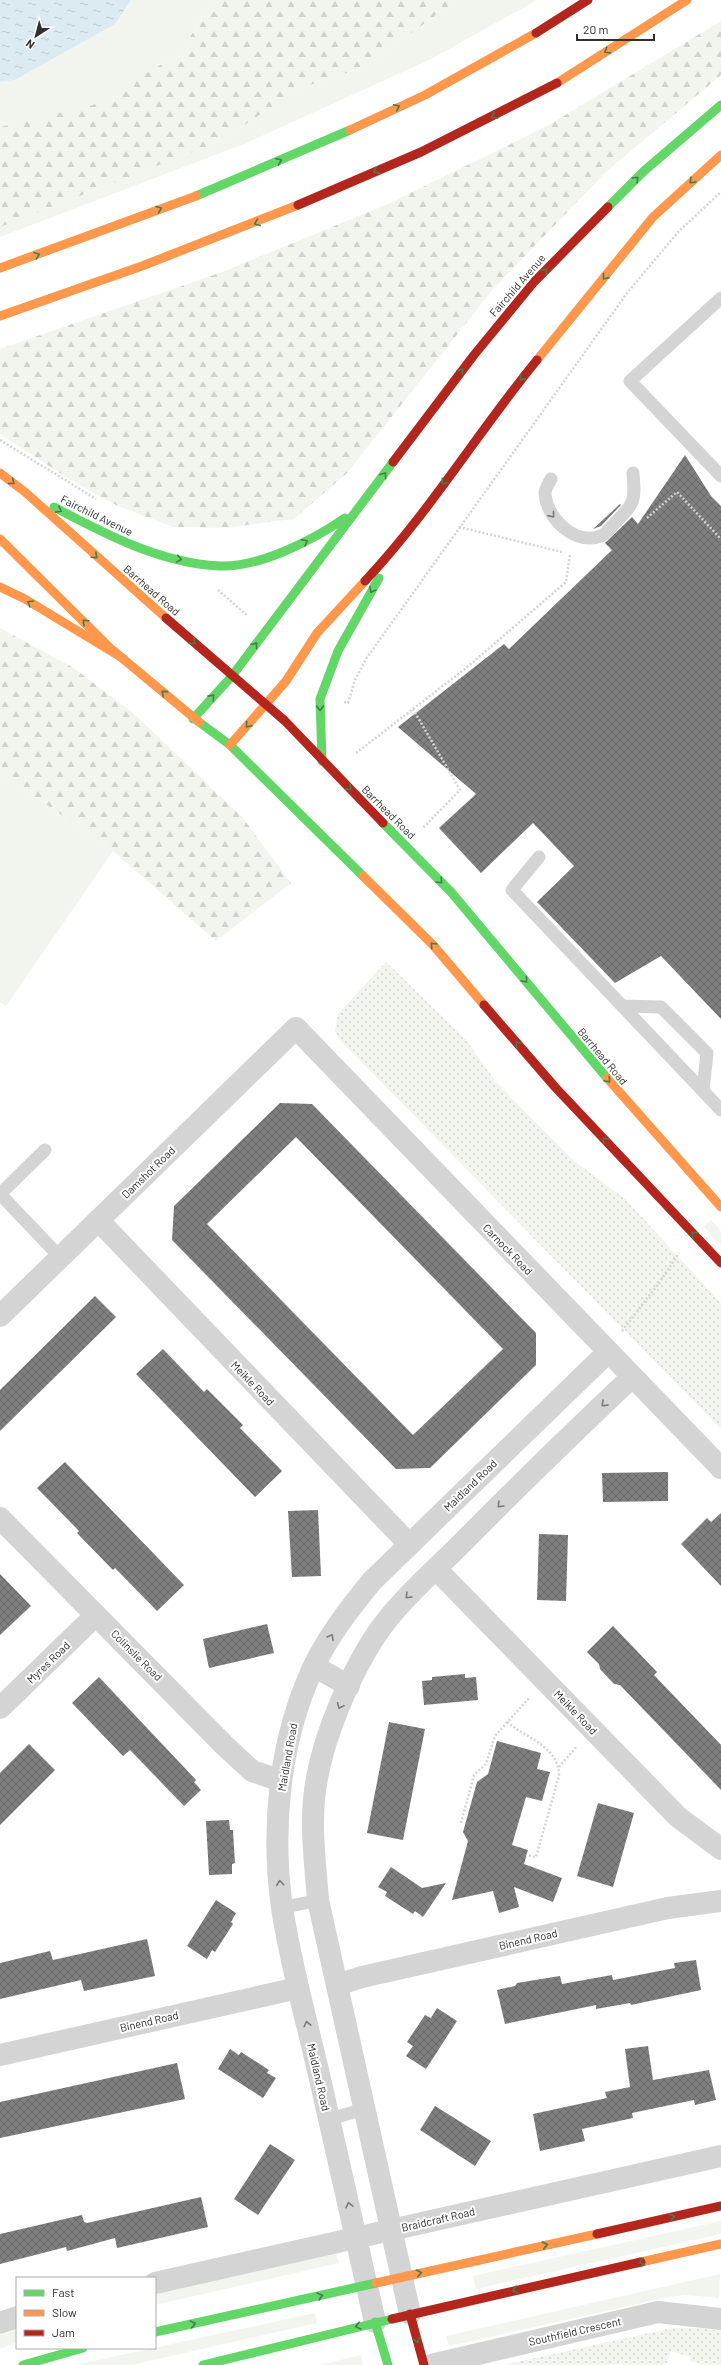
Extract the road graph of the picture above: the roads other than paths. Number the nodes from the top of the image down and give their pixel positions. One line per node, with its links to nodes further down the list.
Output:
1 (588, 0): 5 (main road, one-way to 1)
2 (687, 0): 7 (main road, one-way to 7)
3 (721, 105): 13 (main road, Fairchild Avenue, one-way to 3)
4 (721, 155): 15 (main road, one-way to 15)
5 (0, 268)
6 (721, 298): 10 (lane)
7 (0, 316)
8 (0, 473): 12 (main road, Barrhead Road, one-way to 12)
9 (633, 473): 11 (lane, one-way to 9)
10 (721, 476)
11 (551, 479)
12 (25, 492): 13 (main road, Fairchild Avenue, one-way to 13); 18 (main road, Barrhead Road, one-way to 18)
13 (360, 506): 18 (main road, Fairchild Avenue, one-way to 13)
14 (0, 539): 17 (main road, one-way to 14)
15 (399, 544): 19 (main road); 22 (main road, one-way to 22)
16 (0, 587): 17 (main road, one-way to 16)
17 (124, 659): 20 (main road, one-way to 17)
18 (232, 676): 19 (main road, Barrhead Road); 20 (main road, Fairchild Avenue, one-way to 18)
19 (265, 704): 21 (main road, one-way to 21); 22 (main road, Barrhead Road)
20 (193, 719): 21 (main road)
21 (230, 745): 32 (main road, one-way to 21)
22 (322, 761): 29 (main road, Barrhead Road, one-way to 29)
23 (539, 857): 24 (lane)
24 (622, 1006): 26 (lane); 26 (lane)
25 (296, 1028): 30 (street, Damshot Road); 34 (street, Carnock Road)
26 (703, 1090): 27 (lane)
27 (721, 1110)
28 (45, 1150): 31 (lane)
29 (721, 1207)
30 (98, 1220): 31 (street, Damshot Road); 40 (street, Meikle Road)
31 (60, 1257): 33 (street, Damshot Road)
32 (721, 1263)
33 (0, 1316)
34 (608, 1352): 35 (street, Carnock Road); 36 (street, Maidland Road)
35 (632, 1377): 37 (street, Carnock Road); 38 (street, one-way to 38)
36 (496, 1459): 38 (street); 40 (street, Maidland Road)
37 (721, 1468)
38 (520, 1484): 41 (street, one-way to 41)
39 (0, 1518): 42 (street, Colinslie Road)
40 (409, 1544): 43 (street, Maidland Road, one-way to 40)
41 (436, 1569): 44 (street, one-way to 44); 47 (street, Meikle Road)
42 (96, 1615): 45 (street, Myres Road); 46 (street, Colinslie Road)
43 (314, 1666): 44 (street); 46 (street, Maidland Road)
44 (349, 1686): 48 (street, one-way to 48)
45 (0, 1708)
46 (281, 1781): 50 (street, Maidland Road, one-way to 46)
47 (721, 1849)
48 (318, 1900): 50 (lane); 51 (street)
49 (721, 1901): 51 (street, Binend Road)
50 (282, 1908): 52 (street, Maidland Road)
51 (337, 1985): 54 (street)
52 (298, 1988): 53 (street, Binend Road); 55 (street, Maidland Road, one-way to 52)
53 (0, 2055)
54 (365, 2109): 55 (lane); 58 (street)
55 (330, 2119): 59 (street, Maidland Road, one-way to 55)
56 (721, 2156): 58 (street, Braidcraft Road)
57 (721, 2206): 61 (main road, one-way to 57)
58 (392, 2230): 59 (street, Braidcraft Road); 61 (street)
59 (357, 2237): 62 (street, Braidcraft Road); 63 (street, Maidland Road)
60 (721, 2244): 64 (main road, one-way to 64)
61 (401, 2277): 63 (main road); 64 (street)
62 (156, 2282)
63 (367, 2284): 67 (street, Maidland Road); 69 (main road, one-way to 63)
64 (410, 2314): 67 (main road); 74 (main road, one-way to 74)
65 (16, 2317): 68 (street)
66 (721, 2319): 75 (street, Southfield Crescent)
67 (375, 2322): 72 (main road, one-way to 72); 73 (main road)
68 (0, 2323)
69 (156, 2332)
70 (79, 2349): 71 (main road)
71 (23, 2365)
72 (203, 2365)
73 (388, 2365)
74 (424, 2365)
75 (431, 2365)

